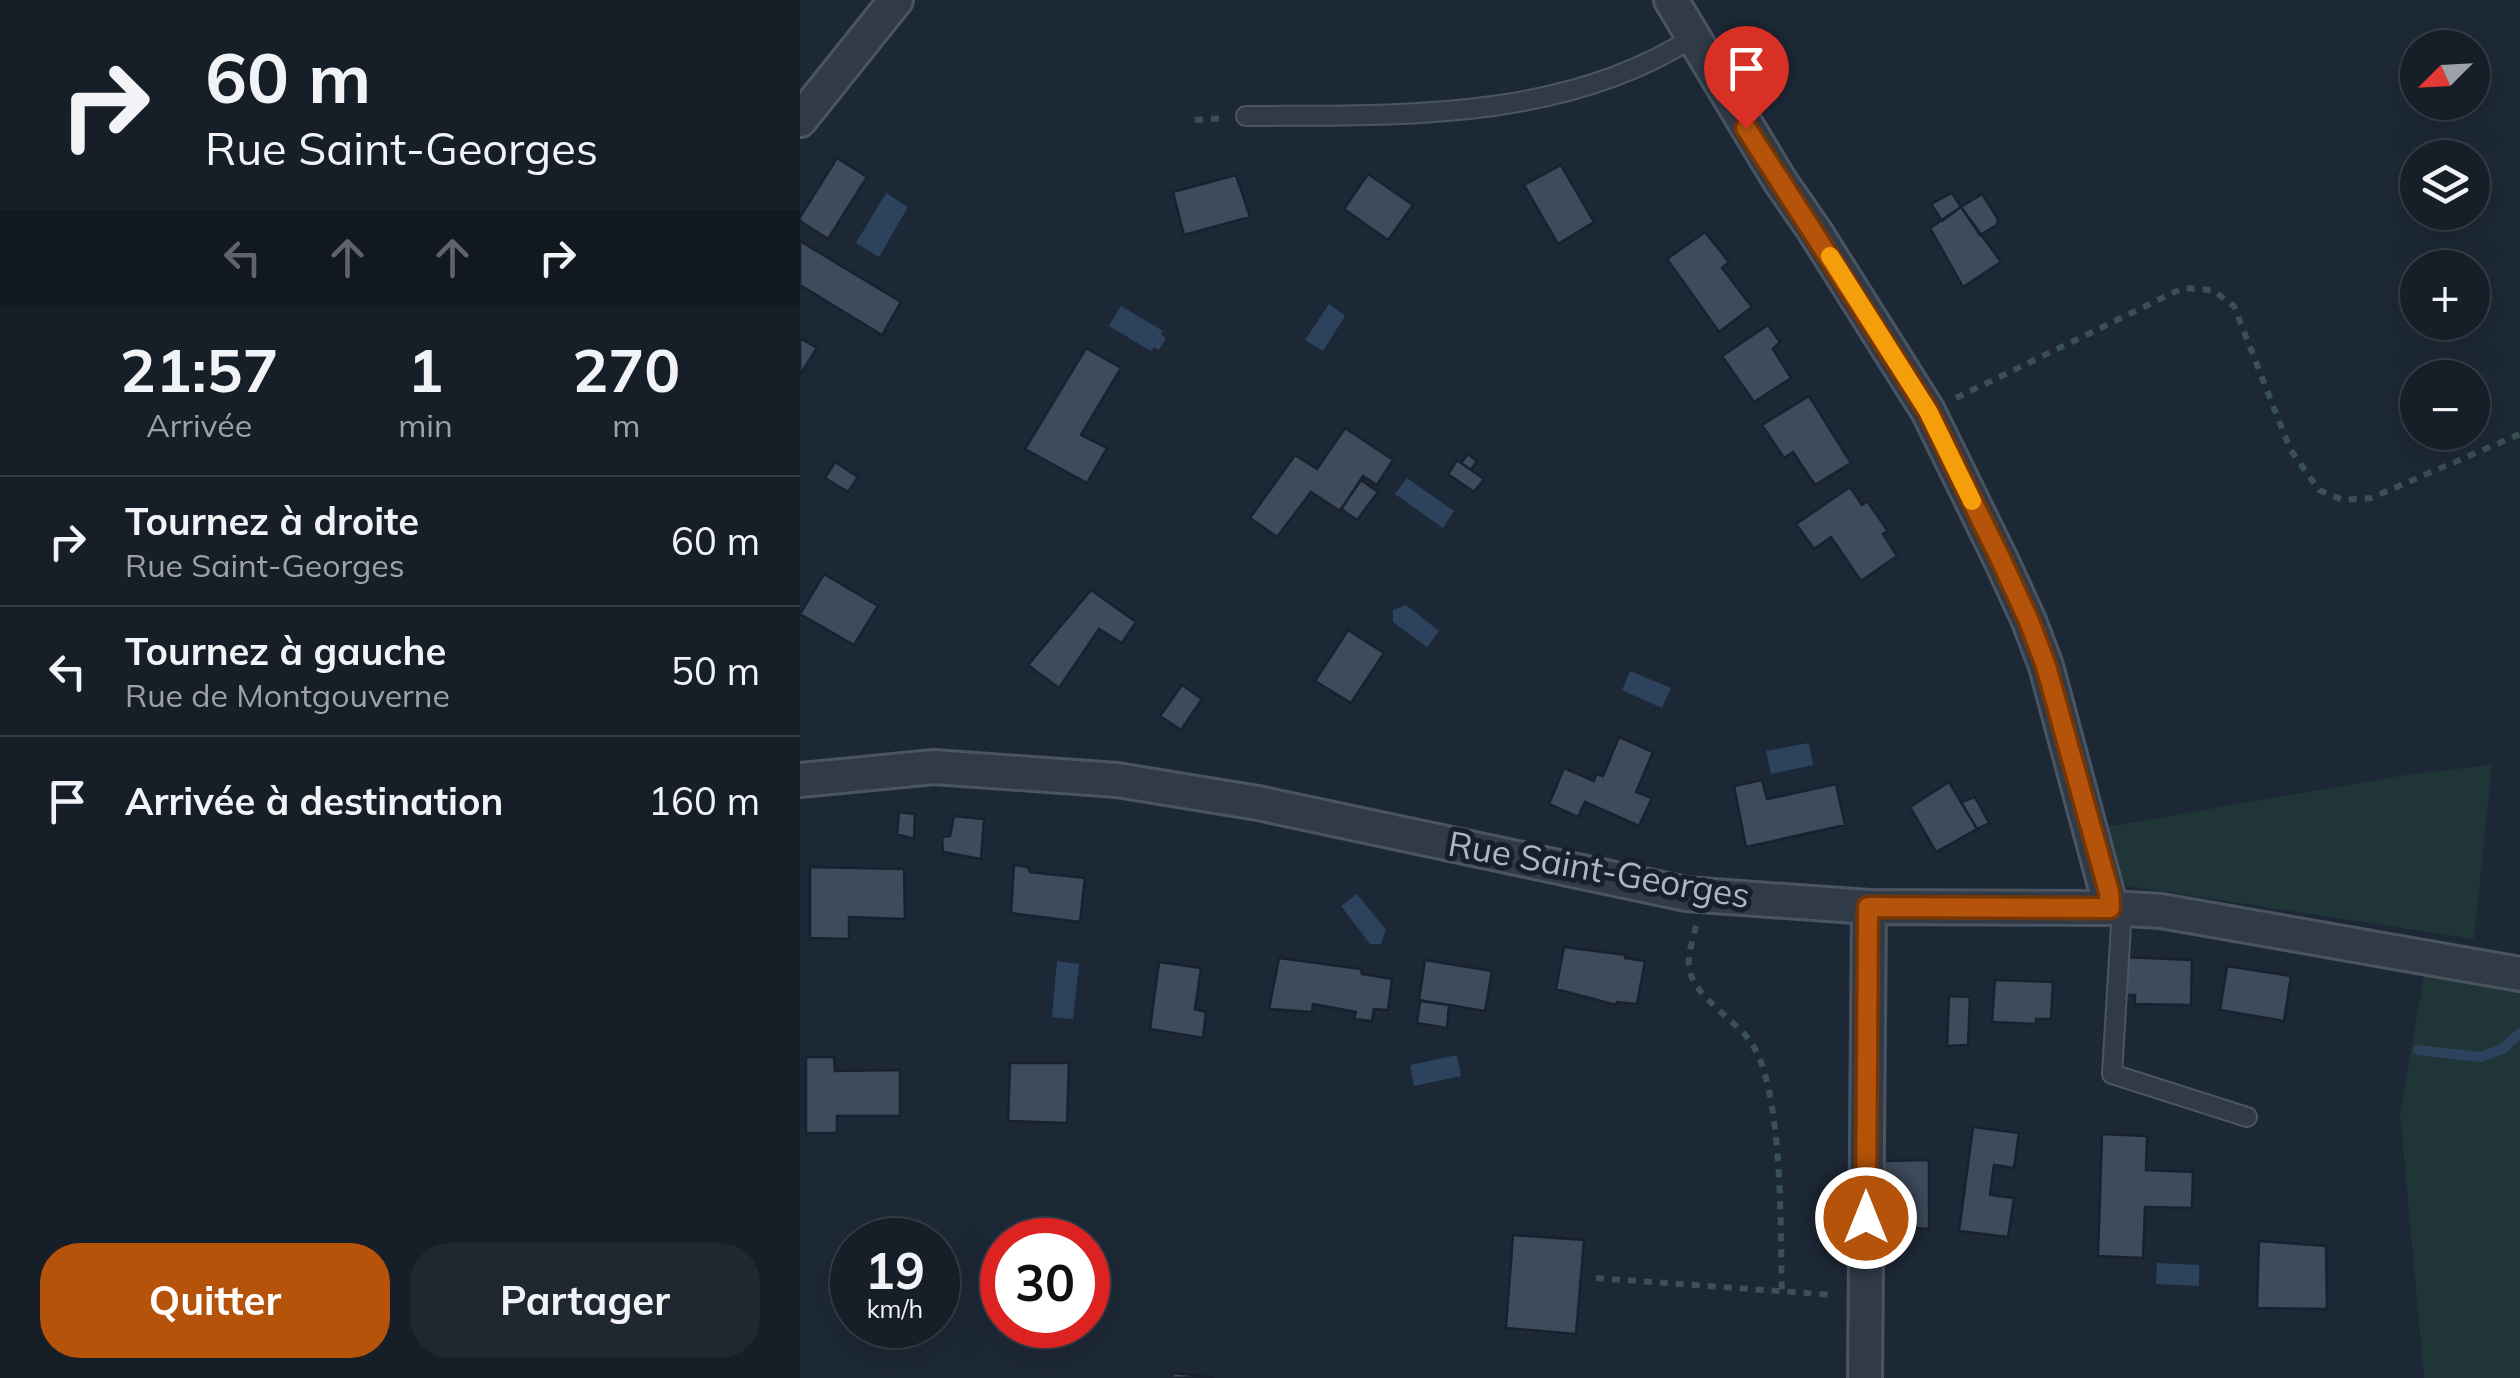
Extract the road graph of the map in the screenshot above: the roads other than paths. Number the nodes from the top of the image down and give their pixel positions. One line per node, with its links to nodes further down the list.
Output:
1 (896, 0): 5 (street)
2 (1670, 0): 3 (street)
3 (1692, 38): 4 (lane); 8 (street)
4 (1246, 116)
5 (800, 120)
6 (800, 780): 7 (street, Rue Saint-Georges)
7 (1868, 907): 8 (street, Rue Saint-Georges); 11 (street)
8 (2116, 908): 9 (street, Rue Saint-Georges); 10 (lane)
9 (2520, 974)
10 (2247, 1118)
11 (1865, 1378)

